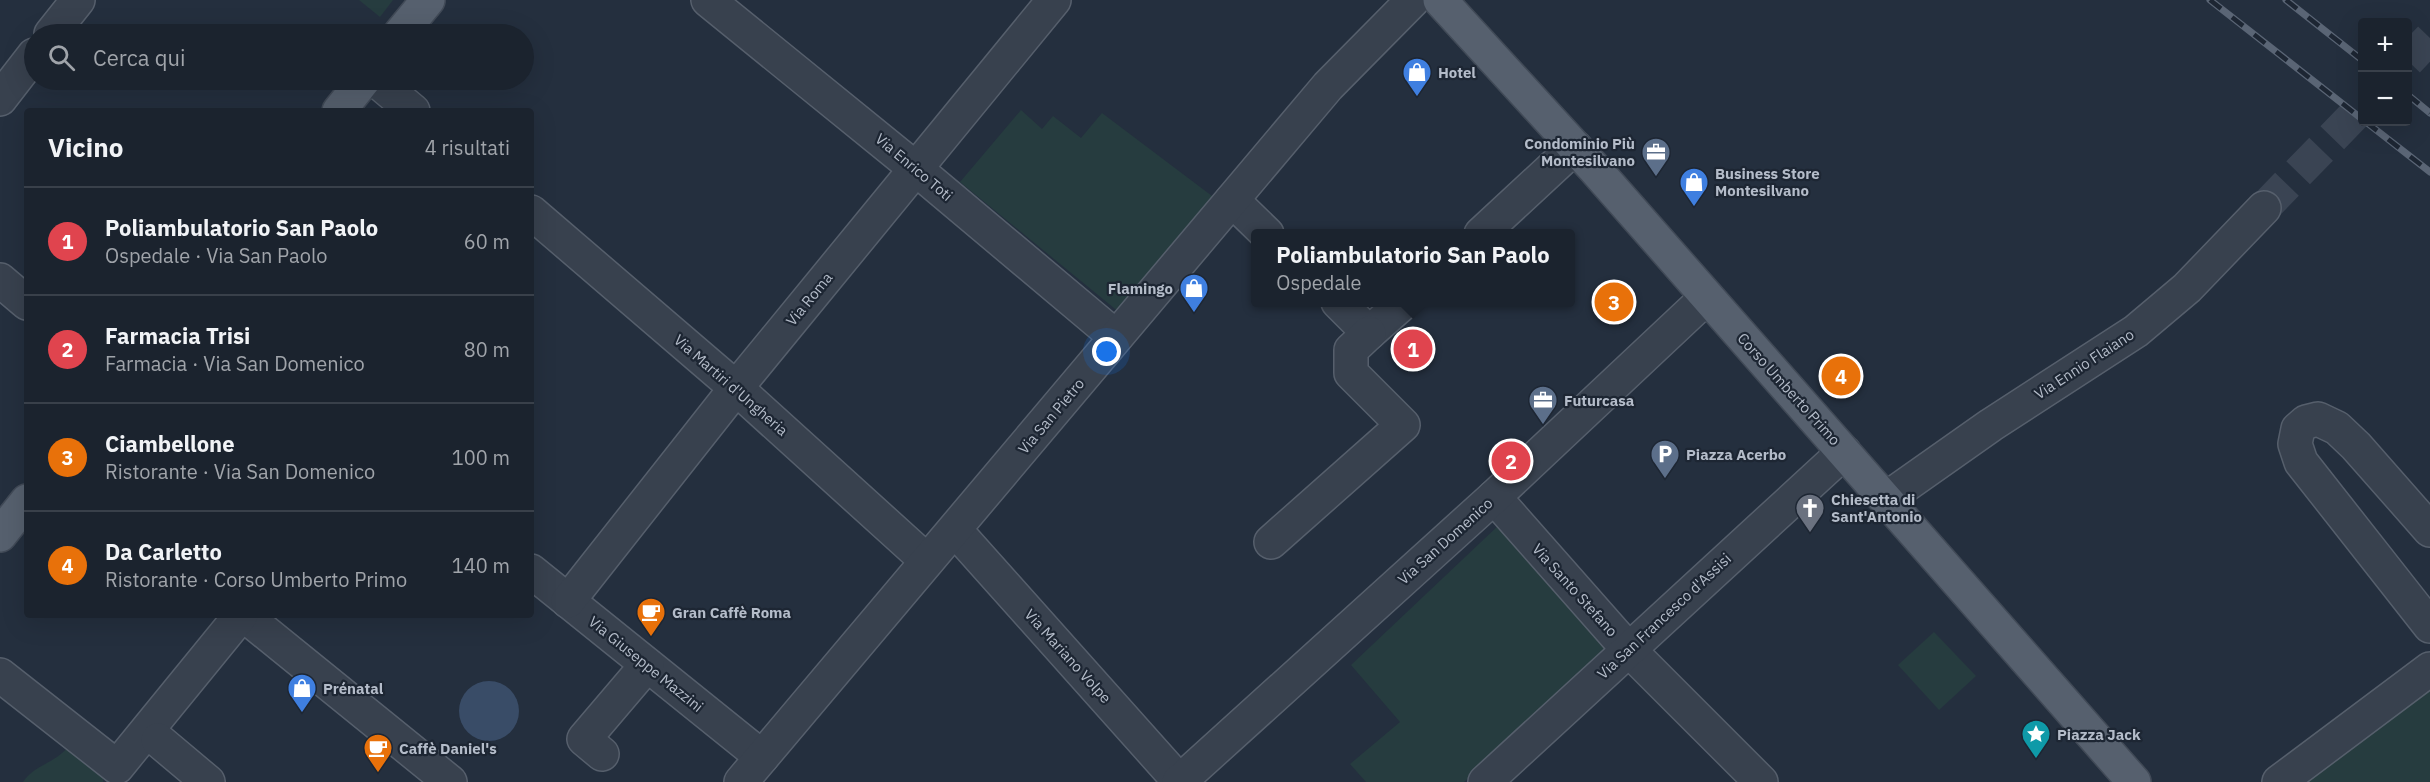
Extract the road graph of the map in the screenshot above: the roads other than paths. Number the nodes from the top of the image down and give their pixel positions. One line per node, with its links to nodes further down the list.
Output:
1 (78, 0): 7 (street)
2 (428, 0): 8 (main road)
3 (1054, 0): 16 (street, Via Roma)
4 (1413, 0): 17 (street, Via San Pietro)
5 (1440, 0): 15 (main road, Corso Umberto Primo)
6 (726, 5): 16 (street, Via Enrico Toti)
7 (59, 24)
8 (408, 24)
9 (24, 68): 12 (street)
10 (356, 90): 13 (main road)
11 (388, 90): 14 (street)
12 (0, 99)
13 (341, 108)
14 (409, 108)
15 (1575, 147): 21 (street); 23 (main road, Corso Umberto Primo)
16 (916, 169): 28 (street, Via Enrico Toti); 29 (street, Via Roma)
17 (1232, 201): 20 (street); 28 (street, Via San Pietro)
18 (2264, 208): 32 (street, Via Ennio Flaiano)
19 (534, 215): 29 (street, Via Martiri d'Ungheria)
20 (1261, 229)
21 (1486, 229)
22 (0, 280): 24 (street)
23 (1707, 297): 30 (main road, Corso Umberto Primo); 31 (street, Via San Domenico)
24 (24, 300)
25 (1342, 307): 27 (street)
26 (1399, 307): 27 (street)
27 (1369, 333): 37 (street)
28 (1116, 337): 34 (street, Via San Pietro)
29 (736, 388): 38 (street, Via Martiri d'Ungheria); 40 (street, Via Roma)
30 (1844, 452): 32 (main road, Corso Umberto Primo); 44 (street, Via San Francesco d'Assisi)
31 (1494, 497): 44 (street, Via Santo Stefano); 54 (street, Via San Domenico)
32 (1886, 499): 57 (main road, Corso Umberto Primo)
33 (24, 505): 36 (main road)
34 (955, 530): 38 (street, Via San Pietro); 54 (street, Via Mariano Volpe)
35 (2430, 530): 43 (street)
36 (0, 535)
37 (1271, 542)
38 (927, 561): 50 (street, Via San Pietro)
39 (534, 573): 40 (street, Via Giuseppe Mazzini)
40 (574, 593): 45 (street, Via Giuseppe Mazzini)
41 (240, 618): 47 (street)
42 (246, 618): 51 (street)
43 (2430, 626)
44 (1628, 649): 55 (street, Via San Francesco d'Assisi); 56 (street, Via Santo Stefano)
45 (646, 664): 49 (street); 50 (street, Via Giuseppe Mazzini)
46 (2430, 669): 58 (street)
47 (0, 675)
48 (158, 740): 52 (street)
49 (603, 754)
50 (762, 757): 53 (street, Via San Pietro)
51 (431, 776)
52 (208, 782)
53 (741, 782)
54 (1180, 782)
55 (1485, 782)
56 (1761, 782)
57 (2134, 782)
58 (2279, 782)

